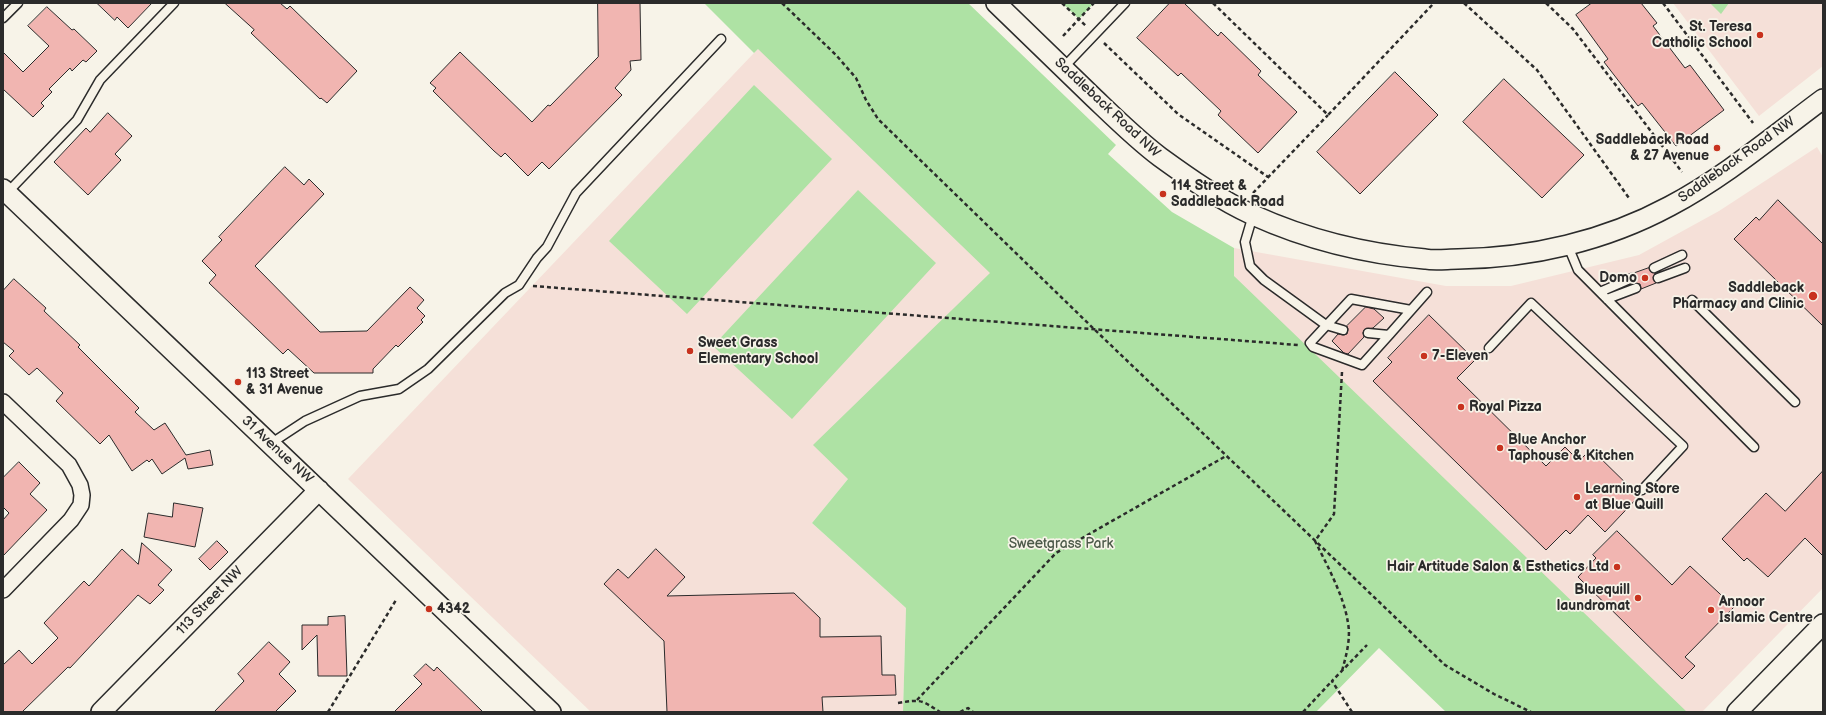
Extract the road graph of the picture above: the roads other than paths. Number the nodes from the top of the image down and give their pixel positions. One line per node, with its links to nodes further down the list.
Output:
1 (18, 3): 5 (lane)
2 (174, 3): 9 (lane)
3 (996, 3): 7 (street, Saddleback Road NW)
4 (1125, 3): 7 (lane)
5 (3, 18)
6 (721, 39): 30 (lane)
7 (1063, 68): 10 (street, Saddleback Road NW)
8 (1821, 106): 11 (street, Saddleback Road NW)
9 (5, 191): 30 (street, 31 Avenue NW)
10 (1253, 215): 11 (street, Saddleback Road NW); 23 (lane)
11 (1568, 246): 19 (lane)
12 (1682, 255): 13 (lane)
13 (1654, 268)
14 (1685, 268): 16 (lane)
15 (1632, 278): 19 (lane)
16 (1658, 278)
17 (1636, 288): 20 (lane)
18 (1428, 292): 22 (lane)
19 (1600, 292): 20 (lane)
20 (1607, 300): 31 (lane)
21 (1692, 300): 29 (lane)
22 (1411, 310): 23 (lane); 26 (lane)
23 (1326, 325): 24 (lane); 26 (lane)
24 (1343, 330)
25 (1368, 333): 26 (lane)
26 (1389, 335)
27 (1489, 348): 33 (lane)
28 (3, 402): 34 (street)
29 (1795, 402)
30 (270, 444): 32 (street, 31 Avenue NW)
31 (1754, 447)
32 (319, 490): 36 (street, 113 Street NW); 37 (street, 31 Avenue NW)
33 (1642, 490)
34 (3, 590)
35 (1823, 624): 38 (street)
36 (101, 712)
37 (551, 712)
38 (1737, 712)

